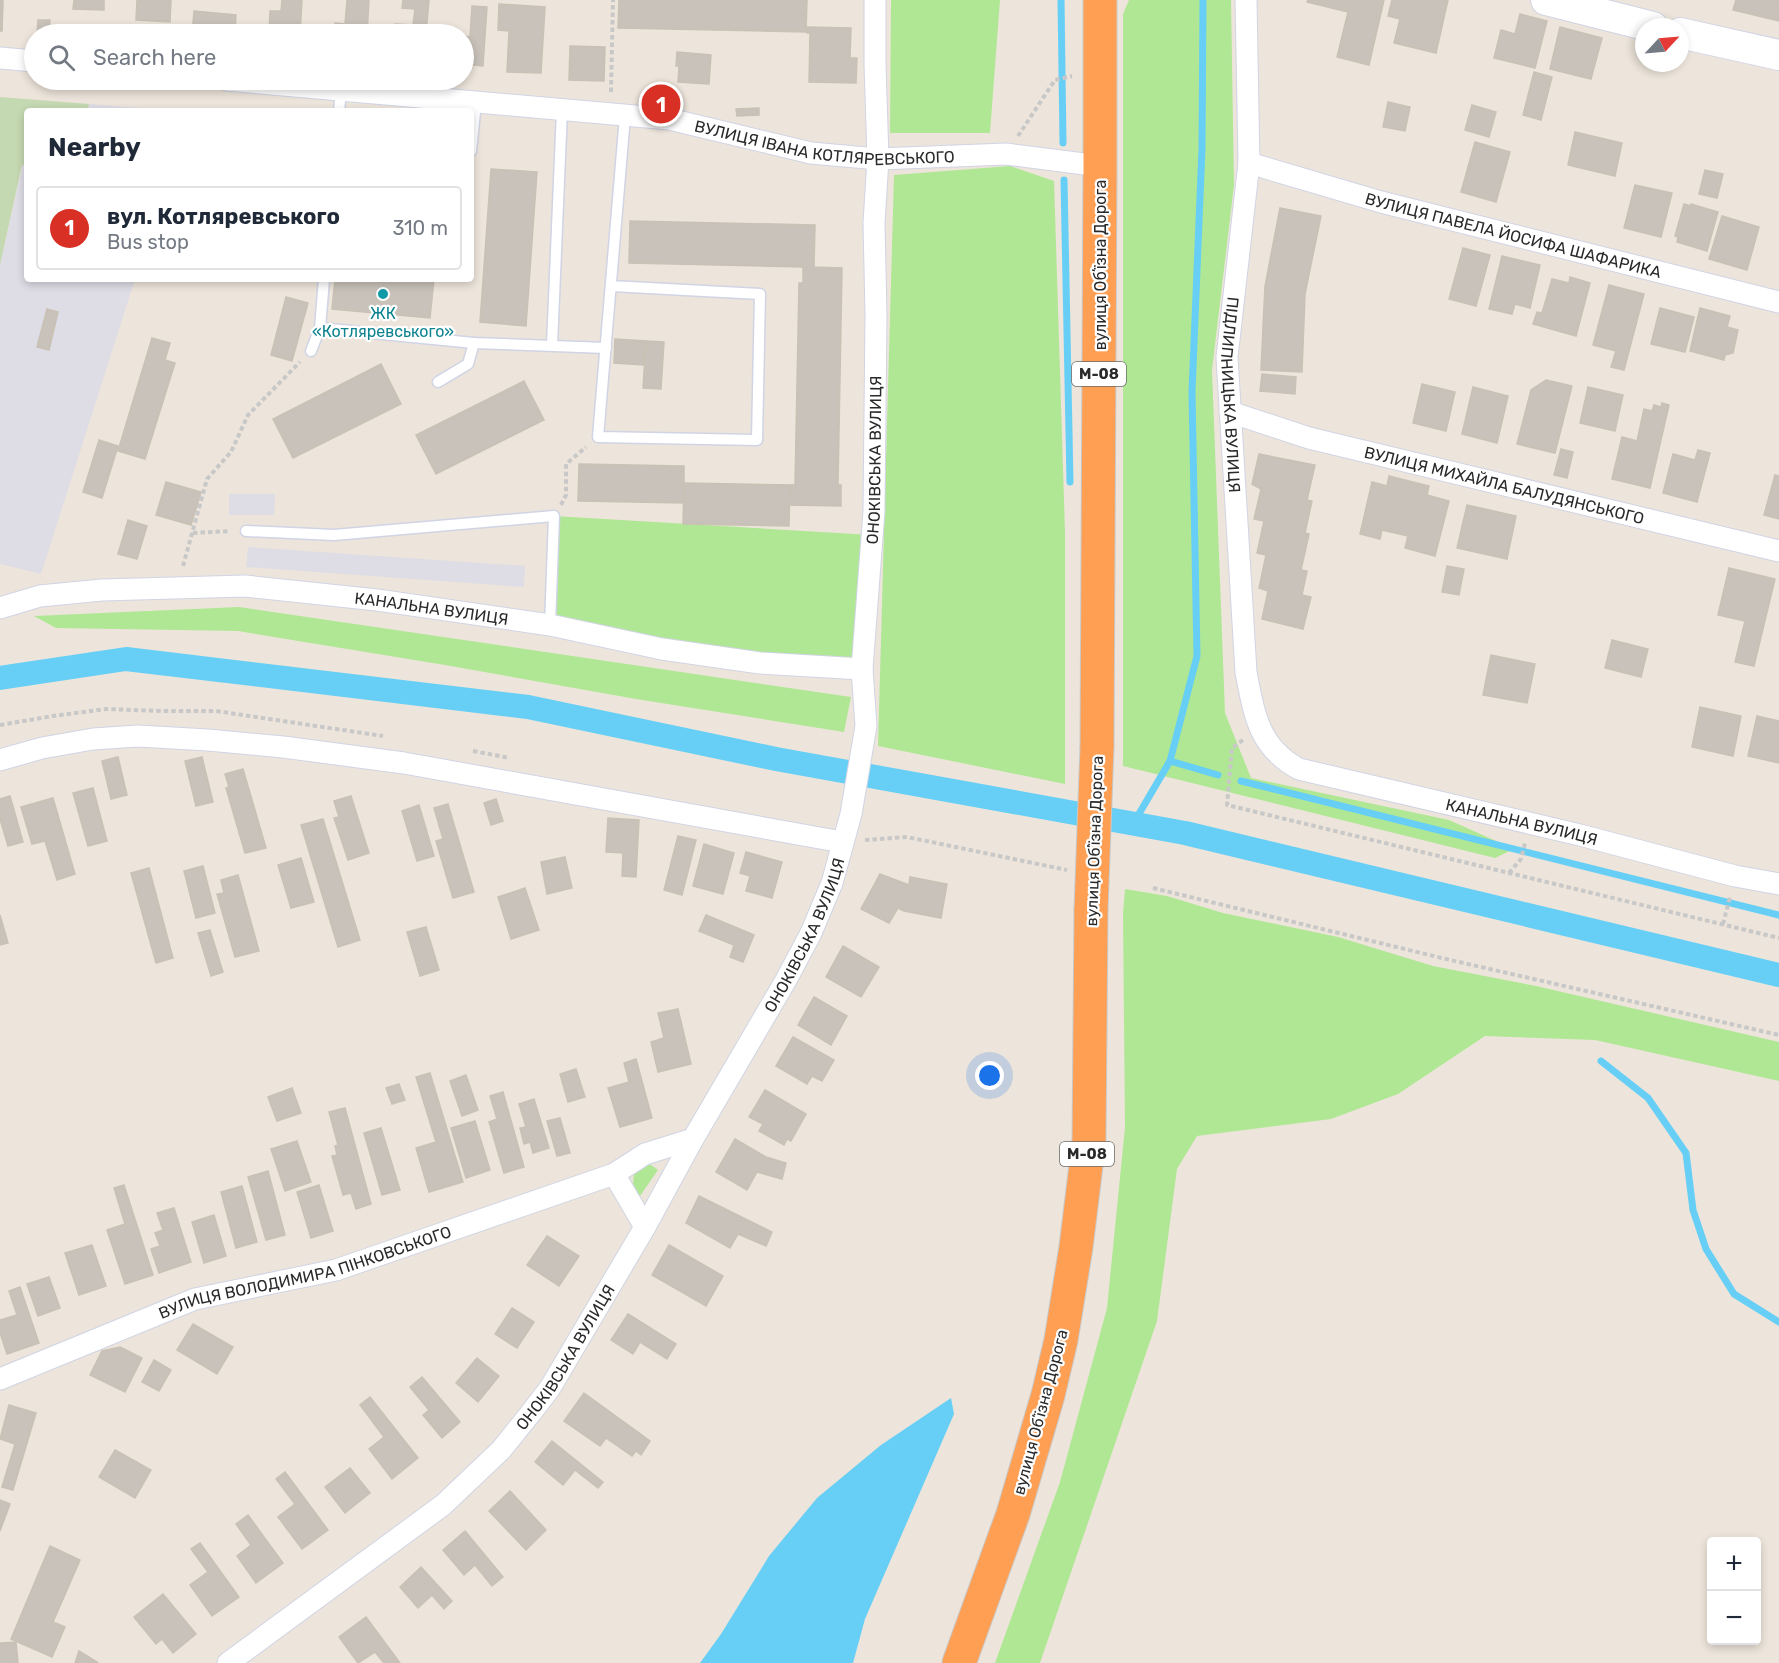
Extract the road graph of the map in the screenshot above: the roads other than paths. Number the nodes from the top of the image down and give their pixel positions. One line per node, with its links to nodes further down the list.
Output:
1 (875, 0): 16 (street, ОНОКІВСЬКА ВУЛИЦЯ)
2 (1100, 0): 18 (highway, вулиця Обʼїзна Дорога / М-08)
3 (1246, 0): 17 (street, ПІДЛИПНИЦЬКА ВУЛИЦЯ)
4 (1546, 0): 5 (street)
5 (1635, 22)
6 (1689, 35): 7 (street)
7 (1779, 55)
8 (0, 58): 9 (street)
9 (24, 60)
10 (340, 90): 11 (street, ВУЛИЦЯ ІВАНА КОТЛЯРЕВСЬКОГО); 12 (lane)
11 (476, 102): 13 (street, ВУЛИЦЯ ІВАНА КОТЛЯРЕВСЬКОГО); 15 (lane)
12 (339, 108)
13 (562, 110): 14 (street, ВУЛИЦЯ ІВАНА КОТЛЯРЕВСЬКОГО); 24 (lane)
14 (618, 115): 16 (street, ВУЛИЦЯ ІВАНА КОТЛЯРЕВСЬКОГО); 20 (lane)
15 (474, 122)
16 (878, 159): 18 (street, ВУЛИЦЯ ІВАНА КОТЛЯРЕВСЬКОГО); 33 (street, ОНОКІВСЬКА ВУЛИЦЯ)
17 (1249, 163): 21 (street, ВУЛИЦЯ ПАВЕЛА ЙОСИФА ШАФАРИКА); 28 (street, ПІДЛИПНИЦЬКА ВУЛИЦЯ)
18 (1100, 166): 43 (highway, вулиця Обʼїзна Дорога / М-08, bridge)
19 (324, 282): 22 (lane)
20 (611, 286): 25 (lane); 25 (lane)
21 (1779, 302)
22 (320, 328): 23 (lane); 26 (lane)
23 (474, 343): 24 (lane); 27 (lane)
24 (552, 345): 25 (lane)
25 (606, 348)
26 (311, 351)
27 (438, 382)
28 (1230, 412): 30 (street, ВУЛИЦЯ МИХАЙЛА БАЛУДЯНСЬКОГО); 34 (street, ПІДЛИПНИЦЬКА ВУЛИЦЯ)
29 (246, 531): 32 (lane)
30 (1779, 551)
31 (0, 608): 32 (street, КАНАЛЬНА ВУЛИЦЯ)
32 (550, 625): 33 (street, КАНАЛЬНА ВУЛИЦЯ)
33 (862, 669): 36 (street, ОНОКІВСЬКА ВУЛИЦЯ)
34 (1273, 749): 37 (street, КАНАЛЬНА ВУЛИЦЯ)
35 (0, 760): 36 (street)
36 (842, 842): 38 (street, ОНОКІВСЬКА ВУЛИЦЯ)
37 (1779, 884)
38 (693, 1139): 39 (street, ВУЛИЦЯ ВОЛОДИМИРА ПІНКОВСЬКОГО); 40 (street, ОНОКІВСЬКА ВУЛИЦЯ)
39 (614, 1174): 40 (street); 41 (street, ВУЛИЦЯ ВОЛОДИМИРА ПІНКОВСЬКОГО)
40 (645, 1227): 42 (street, ОНОКІВСЬКА ВУЛИЦЯ)
41 (0, 1379)
42 (228, 1663)
43 (959, 1663)

